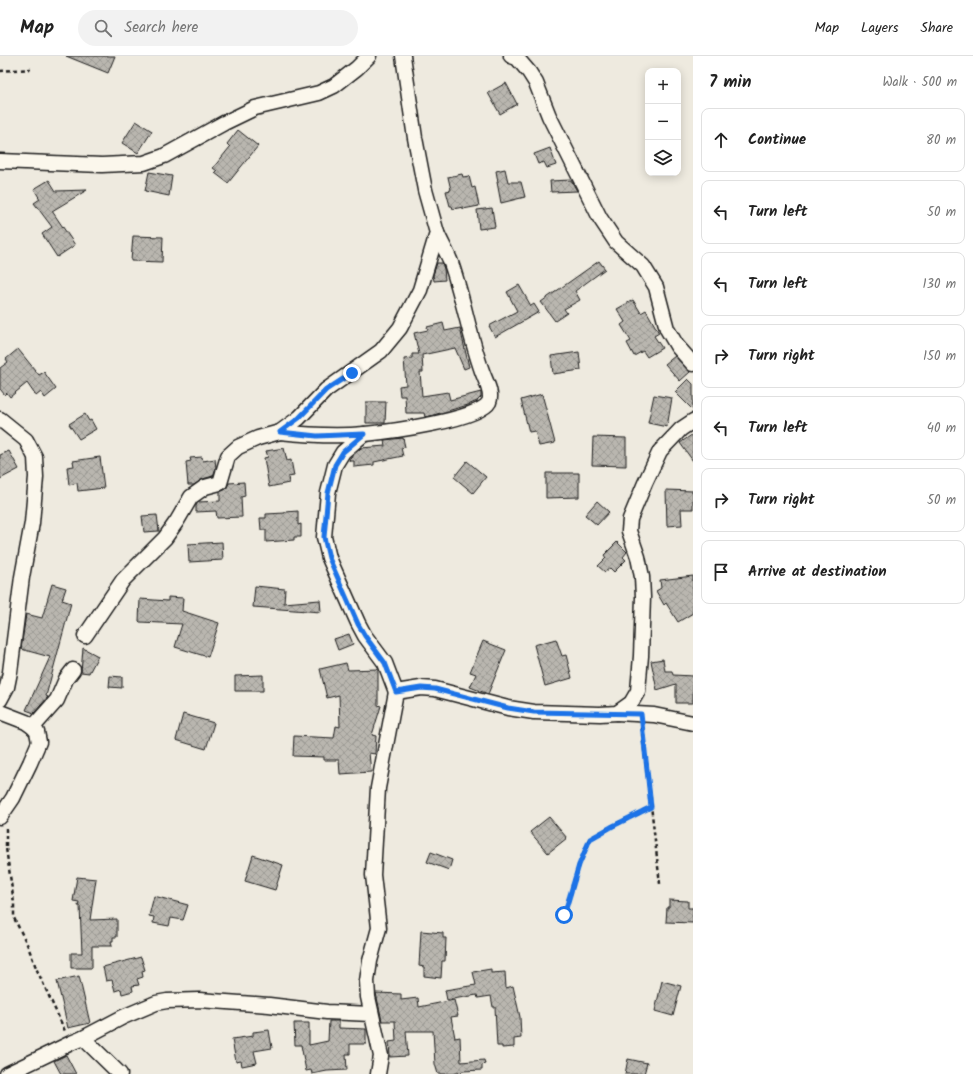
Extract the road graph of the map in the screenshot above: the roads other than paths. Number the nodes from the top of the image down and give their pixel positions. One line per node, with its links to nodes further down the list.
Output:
1 (369, 56): 4 (street)
2 (404, 56): 5 (street)
3 (511, 56): 6 (street)
4 (0, 162)
5 (437, 233): 9 (street); 10 (street)
6 (693, 364)
7 (0, 419): 14 (street)
8 (693, 421): 16 (street)
9 (280, 432): 10 (street); 11 (street)
10 (364, 434): 13 (street)
11 (85, 636)
12 (73, 670): 18 (street)
13 (396, 692): 16 (street); 20 (street)
14 (0, 700)
15 (0, 712): 18 (street)
16 (617, 713): 17 (street)
17 (693, 722)
18 (33, 727): 19 (street)
19 (3, 812)
20 (371, 1014): 21 (street); 24 (street)
21 (77, 1040): 22 (street); 23 (street)
22 (7, 1074)
23 (120, 1074)
24 (378, 1074)

